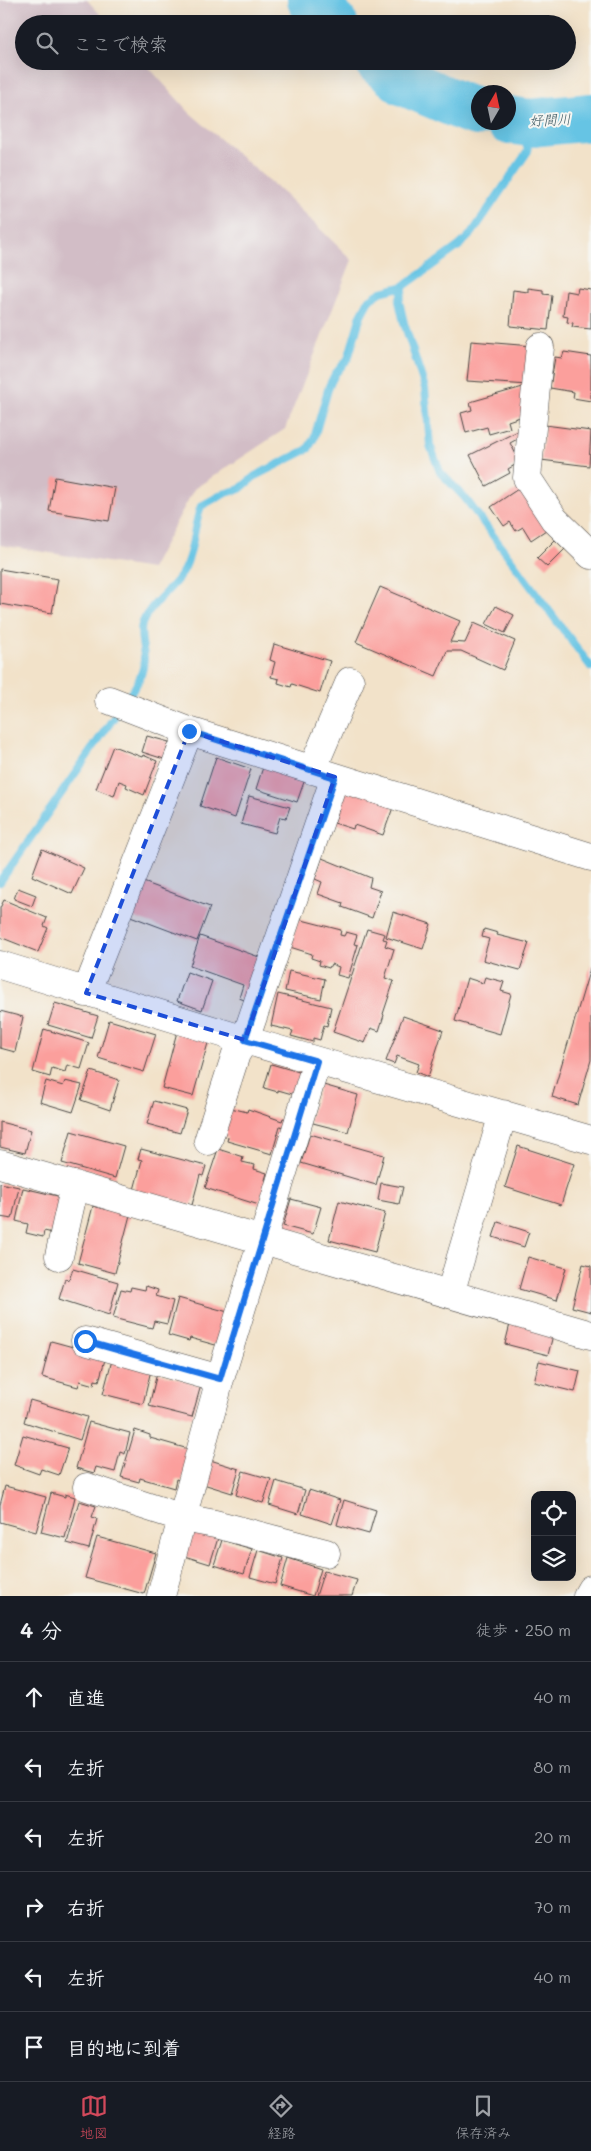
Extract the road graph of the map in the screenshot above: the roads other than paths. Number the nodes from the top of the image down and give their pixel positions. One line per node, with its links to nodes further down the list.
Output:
1 (540, 347): 2 (street)
2 (591, 555)
3 (350, 681): 6 (street)
4 (109, 700): 5 (street)
5 (189, 731): 6 (street); 9 (street)
6 (323, 774): 7 (street); 10 (street)
7 (591, 857)
8 (0, 965): 9 (street)
9 (86, 992): 10 (street)
10 (245, 1040): 11 (street); 14 (street)
11 (317, 1061): 12 (street); 17 (street)
12 (503, 1114): 13 (street); 19 (street)
13 (591, 1140)
14 (208, 1141)
15 (0, 1164): 16 (street)
16 (75, 1185): 17 (street); 18 (street)
17 (264, 1239): 19 (street); 22 (street)
18 (59, 1256)
19 (450, 1294): 20 (street)
20 (591, 1335)
21 (85, 1341): 22 (street)
22 (220, 1379): 24 (street)
23 (87, 1487): 24 (street)
24 (183, 1518): 25 (street); 27 (street)
25 (326, 1554)
26 (591, 1589): 28 (street)
27 (161, 1596)
28 (587, 1596)

